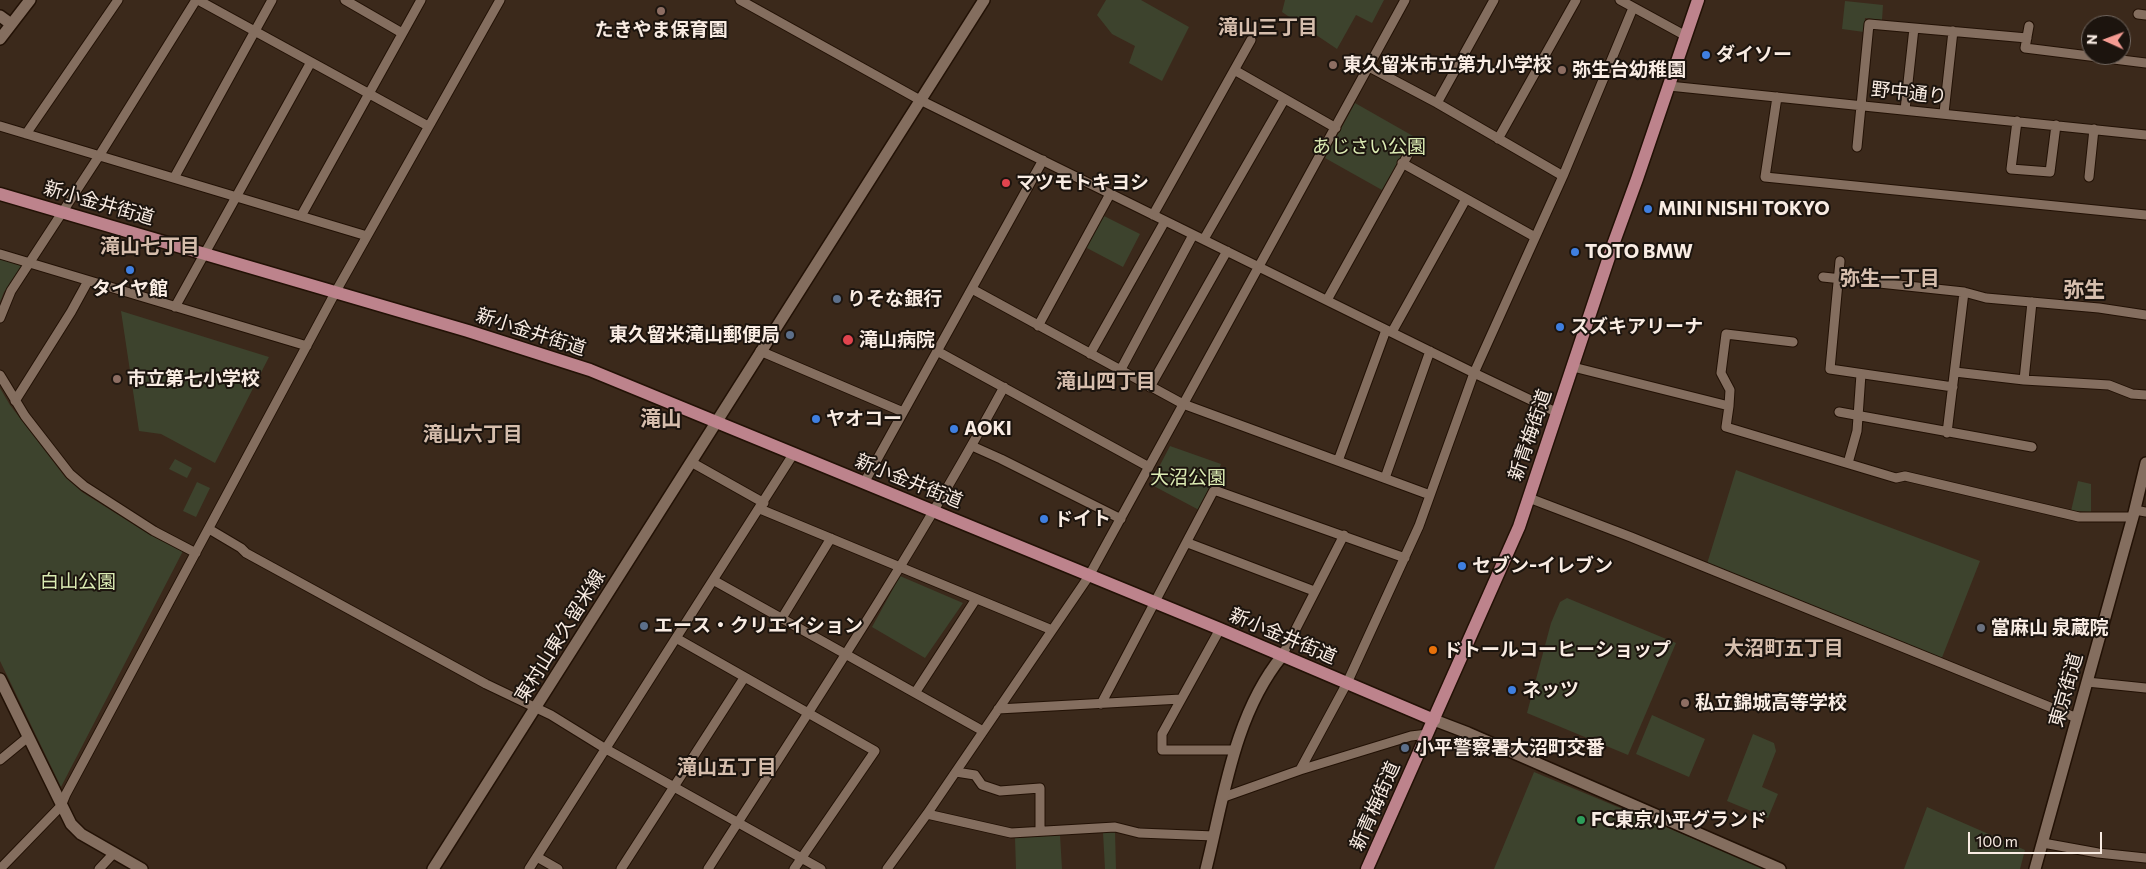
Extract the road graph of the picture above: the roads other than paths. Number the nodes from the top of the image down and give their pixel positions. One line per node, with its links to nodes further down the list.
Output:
1 (30, 0): 17 (main road)
2 (118, 0): 46 (street)
3 (197, 0): 20 (street); 51 (street)
4 (272, 0): 20 (street)
5 (345, 0): 22 (street)
6 (420, 0): 22 (street)
7 (500, 0): 43 (street)
8 (740, 0): 34 (street)
9 (984, 0): 34 (main road, 東村山東久留米線)
10 (1406, 0): 29 (street)
11 (1494, 0): 36 (street)
12 (1576, 0): 48 (street)
13 (1620, 0): 15 (street)
14 (1698, 0): 23 (main road, 新青梅街道)
15 (1634, 8): 23 (street); 54 (street)
16 (0, 16): 17 (main road)
17 (12, 24): 25 (main road)
18 (2028, 26): 24 (street)
19 (1914, 28): 21 (street); 37 (street); 38 (street)
20 (255, 31): 27 (street); 56 (street)
21 (1953, 31): 24 (street); 39 (street)
22 (402, 33): 32 (street)
23 (1686, 36): 31 (main road, 新青梅街道)
24 (2027, 38): 28 (street)
25 (0, 39)
26 (1251, 40): 30 (street)
27 (311, 62): 32 (street); 59 (street)
28 (2146, 62)
29 (1369, 67): 36 (street); 44 (street)
30 (1236, 71): 35 (street); 62 (street)
31 (1669, 86): 33 (street, 野中通り); 95 (main road, 新青梅街道)
32 (369, 94): 43 (street); 64 (street)
33 (1777, 97): 37 (street, 野中通り); 63 (street)
34 (920, 100): 52 (street); 91 (main road, 東村山東久留米線)
35 (1284, 100): 44 (street); 69 (street)
36 (1437, 104): 48 (street)
37 (1862, 105): 38 (street, 野中通り); 50 (street)
38 (1905, 110): 39 (street, 野中通り)
39 (1944, 113): 40 (street, 野中通り)
40 (2018, 122): 41 (street, 野中通り); 41 (street)
41 (2056, 125): 45 (street, 野中通り)
42 (0, 126): 46 (street)
43 (428, 126): 67 (street)
44 (1336, 128): 75 (street)
45 (2094, 130): 47 (street, 野中通り); 55 (street)
46 (26, 134): 51 (street)
47 (2146, 135)
48 (1498, 139): 54 (street)
49 (1415, 142): 53 (street)
50 (1857, 147)
51 (99, 156): 56 (street); 61 (street)
52 (1043, 160): 58 (street); 79 (street)
53 (1402, 163): 60 (street); 82 (street)
54 (1563, 176): 68 (street)
55 (2089, 177)
56 (174, 178): 59 (street)
57 (0, 194): 61 (main road, 新小金井街道)
58 (1110, 194): 62 (street); 87 (street)
59 (235, 196): 64 (street); 71 (street)
60 (1466, 199): 68 (street); 88 (street)
61 (62, 212): 71 (main road, 新小金井街道); 74 (street)
62 (1154, 215): 65 (street)
63 (2146, 215)
64 (301, 216): 67 (street)
65 (1165, 221): 66 (street); 94 (street)
66 (1194, 234): 69 (street); 96 (street)
67 (367, 236): 81 (street)
68 (1535, 236): 98 (street)
69 (1204, 240): 70 (street)
70 (1227, 251): 75 (street); 103 (street)
71 (204, 252): 81 (main road, 新小金井街道); 84 (street)
72 (0, 254): 74 (street)
73 (1840, 261): 77 (street)
74 (30, 263): 78 (street); 86 (street)
75 (1259, 267): 82 (street); 107 (street)
76 (1823, 277): 77 (street)
77 (1837, 278): 80 (street); 99 (street)
78 (88, 281): 84 (street); 106 (street)
79 (972, 289): 87 (street); 92 (street)
80 (1964, 292): 83 (street); 97 (street)
81 (335, 293): 90 (street); 113 (main road, 新小金井街道)
82 (1327, 300): 88 (street)
83 (2032, 302): 85 (street); 101 (street)
84 (175, 307): 90 (street)
85 (2146, 315)
86 (0, 318)
87 (1038, 326): 94 (street)
88 (1389, 331): 93 (street); 118 (street)
89 (1793, 342): 108 (street)
90 (307, 346): 131 (street)
91 (760, 351): 109 (street); 113 (main road, 東村山東久留米線)
92 (937, 351): 102 (street); 109 (street)
93 (1430, 351): 98 (street); 123 (street)
94 (1090, 354): 96 (street)
95 (1573, 367): 108 (street); 111 (main road, 新青梅街道)
96 (1120, 370): 103 (street)
97 (1955, 372): 101 (street); 104 (street)
98 (1474, 373): 111 (street); 125 (street)
99 (1861, 374): 104 (street); 112 (street)
100 (0, 375): 106 (street)
101 (2024, 380): 105 (street)
102 (1004, 387): 115 (street); 122 (street)
103 (1150, 387): 107 (street)
104 (1953, 387): 114 (street)
105 (2146, 395)
106 (15, 401): 135 (street)
107 (1183, 404): 118 (street); 122 (street)
108 (1729, 406): 120 (street)
109 (903, 412): 124 (street)
110 (1840, 412): 112 (street)
111 (1558, 413): 126 (main road, 新青梅街道)
112 (1858, 414): 114 (street); 120 (street)
113 (717, 422): 117 (main road, 新小金井街道); 119 (main road, 東村山東久留米線)
114 (1947, 433): 116 (street)
115 (972, 446): 128 (street); 130 (street)
116 (2032, 447)
117 (794, 453): 124 (main road, 新小金井街道); 127 (street)
118 (1338, 461): 123 (street)
119 (690, 462): 127 (street); 157 (main road, 東村山東久留米線)
120 (1848, 463): 129 (street)
121 (2146, 463): 129 (main road, 東京街道)
122 (1149, 467): 130 (street)
123 (1385, 478): 125 (street)
124 (864, 483): 128 (main road, 新小金井街道)
125 (1430, 495): 136 (street)
126 (1529, 498): 160 (street); 161 (main road, 新青梅街道)
127 (762, 506): 133 (street); 139 (street)
128 (934, 512): 137 (street); 138 (main road, 新小金井街道)
129 (2138, 513): 151 (main road, 東京街道)
130 (1121, 519): 138 (street)
131 (209, 529): 135 (street); 157 (street)
132 (1344, 535): 134 (street); 136 (street); 140 (street)
133 (831, 538): 137 (street); 143 (street)
134 (1188, 543): 140 (street); 142 (street)
135 (196, 553): 172 (street)
136 (1405, 558): 152 (street)
137 (901, 567): 141 (street); 147 (street)
138 (1088, 576): 142 (main road, 新小金井街道); 145 (street)
139 (713, 580): 143 (street); 146 (street)
140 (1314, 592): 148 (street)
141 (976, 599): 145 (street); 154 (street)
142 (1154, 602): 144 (main road, 新小金井街道); 156 (street)
143 (782, 618): 147 (street)
144 (1220, 629): 148 (main road, 新小金井街道); 155 (street)
145 (1052, 630): 158 (street)
146 (676, 638): 149 (street); 165 (street)
147 (846, 654): 154 (street); 159 (street)
148 (1282, 656): 152 (main road, 新小金井街道); 166 (main road)
149 (744, 678): 159 (street); 170 (street)
150 (0, 679): 164 (main road)
151 (2087, 682): 153 (street); 160 (main road, 東京街道)
152 (1347, 683): 161 (main road, 新小金井街道); 168 (street)
153 (2146, 688)
154 (915, 693): 162 (street)
155 (1181, 699): 156 (street); 166 (street)
156 (1101, 704): 158 (street)
157 (535, 707): 165 (street); 185 (main road, 東村山東久留米線)
158 (998, 709): 162 (street)
159 (808, 713): 174 (street); 180 (street)
160 (2077, 718): 177 (main road, 東京街道)
161 (1434, 720): 163 (main road, 新青梅街道); 195 (main road, 新小金井街道)
162 (983, 731): 169 (street)
163 (1428, 734): 168 (street); 194 (main road, 新青梅街道)
164 (28, 737): 167 (street); 172 (main road)
165 (606, 748): 170 (street); 179 (street)
166 (1235, 750): 171 (main road)
167 (0, 760)
168 (1300, 770): 171 (street)
169 (956, 772): 173 (street); 175 (street)
170 (673, 786): 174 (street); 188 (street)
171 (1224, 796): 176 (main road)
172 (62, 806): 178 (main road); 182 (street)
173 (928, 814): 175 (street); 192 (street)
174 (738, 823): 180 (street); 189 (street)
175 (1040, 831): 176 (street)
176 (1214, 836): 193 (main road)
177 (2043, 843): 181 (street); 196 (main road, 東京街道)
178 (114, 853): 183 (street); 184 (main road)
179 (537, 857): 186 (street); 187 (street)
180 (801, 858): 190 (street); 191 (street)
181 (2146, 858)
182 (0, 869)
183 (99, 869)
184 (142, 869)
185 (433, 869)
186 (530, 869)
187 (558, 869)
188 (621, 869)
189 (708, 869)
190 (794, 869)
191 (820, 869)
192 (887, 869)
193 (1206, 869)
194 (1367, 869)
195 (1780, 869)
196 (2035, 869)

